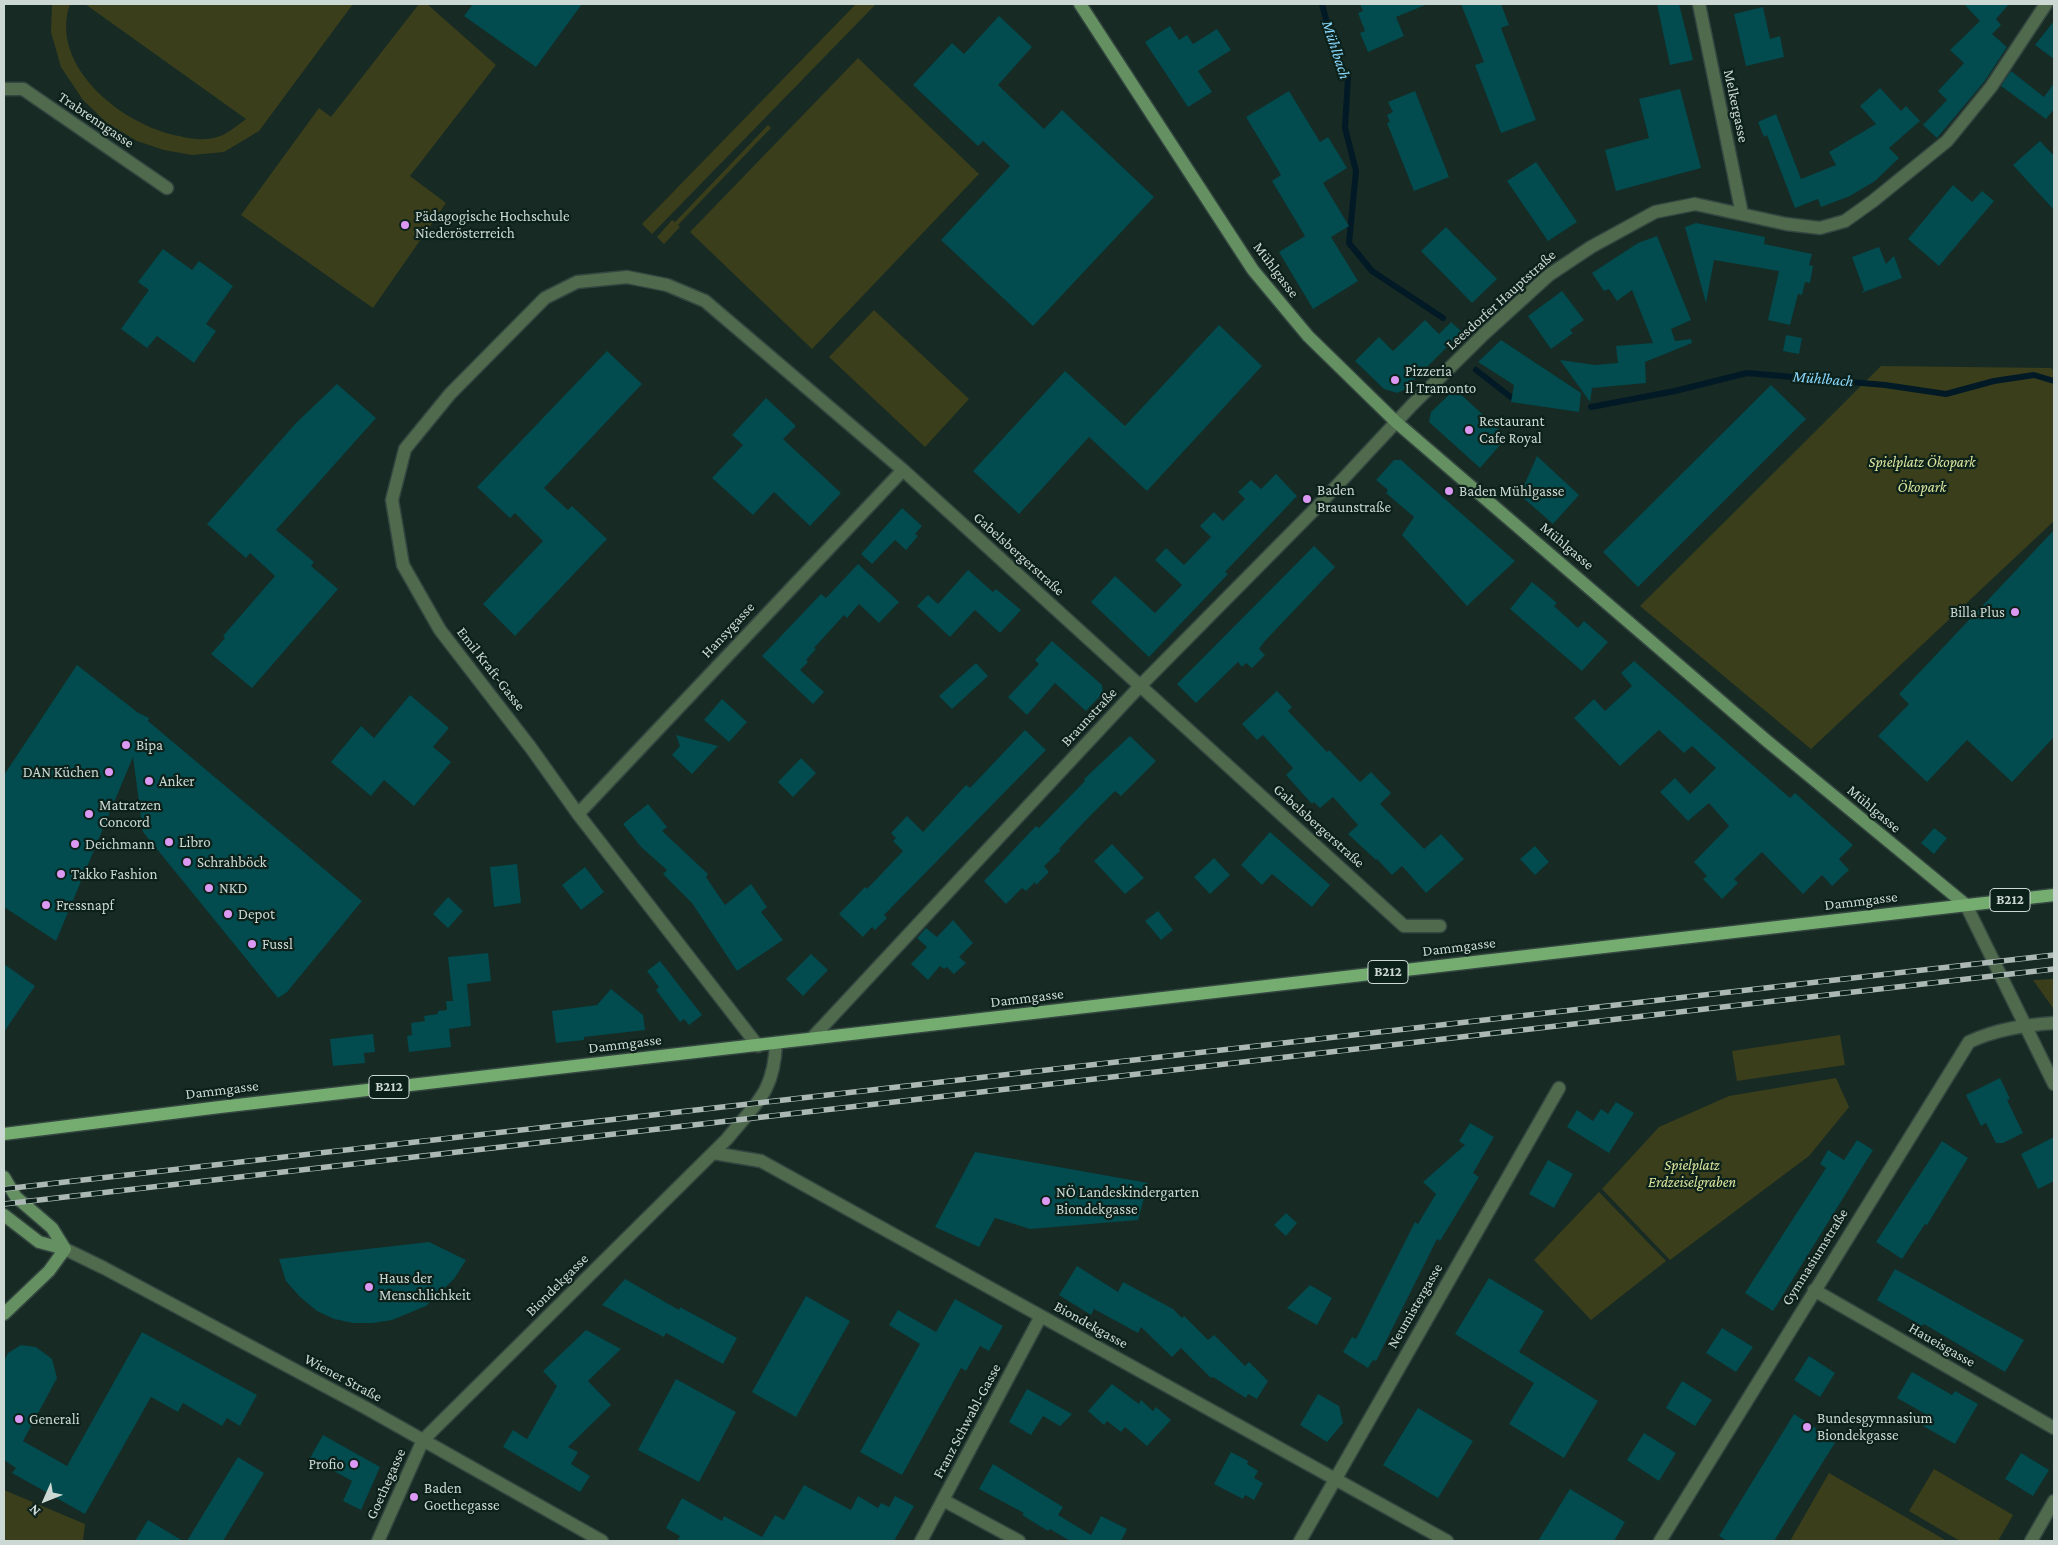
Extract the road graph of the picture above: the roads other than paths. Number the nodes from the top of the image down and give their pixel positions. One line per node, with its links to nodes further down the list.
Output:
1 (1080, 4): 8 (street, Mühlgasse)
2 (1699, 4): 6 (street, Melkergasse)
3 (2046, 4): 6 (street, Leesdorfer Hauptstraße)
4 (4, 88): 5 (street, Trabrenngasse)
5 (167, 188)
6 (1742, 214): 8 (street, Leesdorfer Hauptstraße)
7 (545, 298): 9 (street, Gabelsbergerstraße); 11 (street, Emil Kraft-Gasse)
8 (1396, 422): 10 (street, Braunstraße); 13 (street, Mühlgasse)
9 (903, 470): 10 (street, Gabelsbergerstraße); 11 (street, Hansygasse)
10 (1141, 685): 14 (street, Gabelsbergerstraße); 17 (street, Braunstraße)
11 (578, 814): 19 (street, Emil Kraft-Gasse)
12 (2054, 895): 13 (main road, Dammgasse / B212)
13 (1966, 905): 16 (street, Mühlgasse); 17 (main road, Dammgasse / B212)
14 (1440, 926)
15 (2054, 1023): 16 (street, Gymnasiumstraße)
16 (2025, 1025): 20 (street, Mühlgasse); 27 (street, Gymnasiumstraße)
17 (810, 1039): 18 (main road, Dammgasse / B212)
18 (776, 1043): 19 (main road, Dammgasse / B212); 23 (street, Biondekgasse)
19 (758, 1046): 22 (main road, Dammgasse / B212)
20 (2054, 1084)
21 (1559, 1088): 32 (street, Neumistergasse)
22 (4, 1134)
23 (714, 1153): 29 (street, Biondekgasse); 31 (street, Biondekgasse)
24 (4, 1178): 26 (street)
25 (4, 1215): 26 (street, Wiener Straße)
26 (65, 1249): 28 (street); 31 (street, Wiener Straße)
27 (1814, 1290): 30 (street, Haueisgasse); 41 (street, Gymnasiumstraße)
28 (4, 1314)
29 (1041, 1316): 32 (street, Biondekgasse); 33 (street, Franz Schwabl-Gasse)
30 (2054, 1428)
31 (423, 1440): 35 (street, Goethegasse); 36 (street, Wiener Straße)
32 (1335, 1479): 39 (street, Neumistergasse); 40 (street, Biondekgasse)
33 (943, 1500): 37 (street, Franz Schwabl-Gasse); 38 (street)
34 (2054, 1501): 42 (street)
35 (378, 1541)
36 (602, 1541)
37 (921, 1541)
38 (1019, 1541)
39 (1300, 1541)
40 (1446, 1541)
41 (1660, 1541)
42 (2031, 1541)

